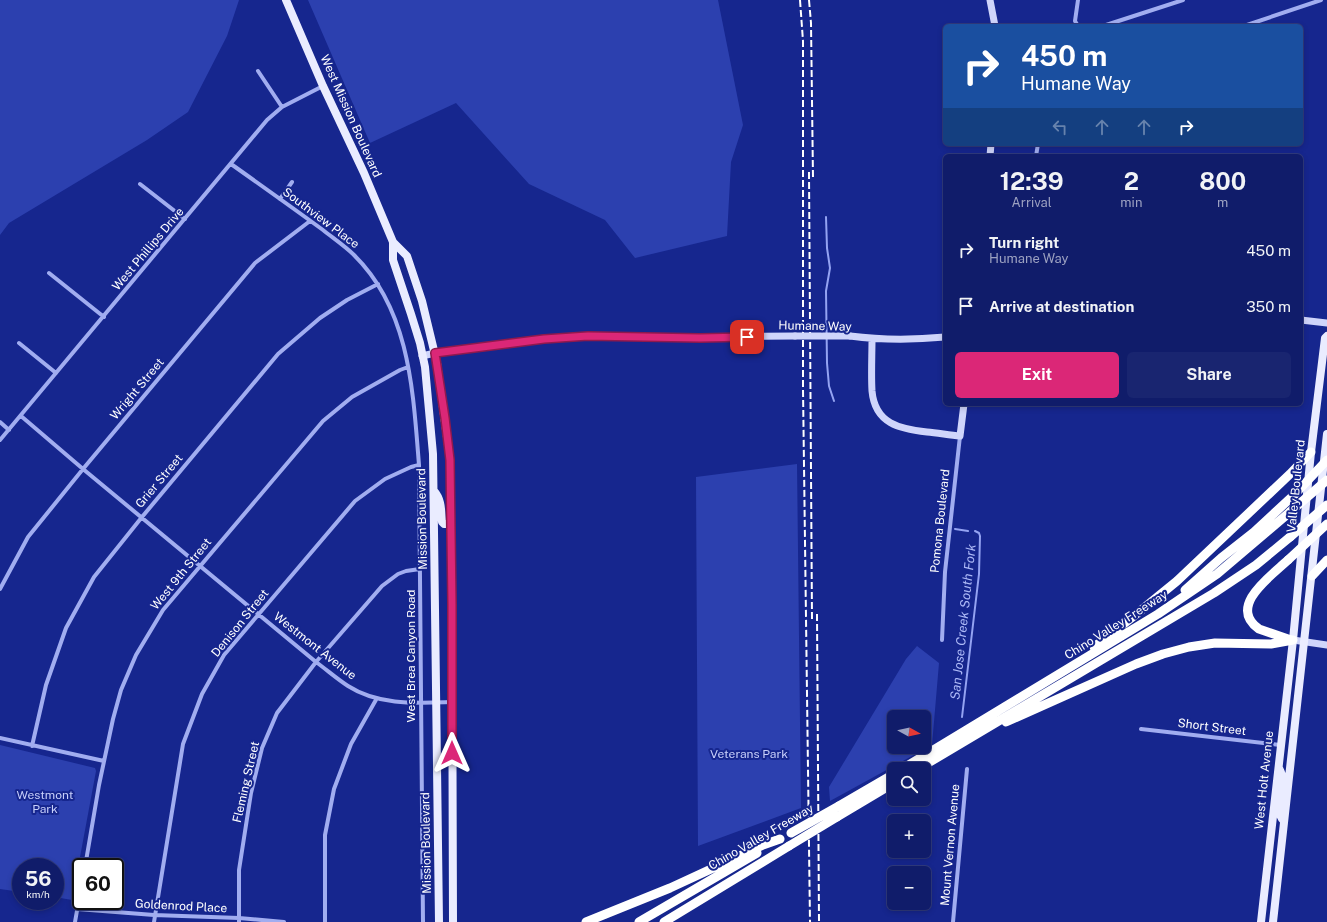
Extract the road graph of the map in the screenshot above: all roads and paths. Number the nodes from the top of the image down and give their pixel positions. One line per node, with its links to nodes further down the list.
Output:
1 (286, 0): 12 (main road, West Mission Boulevard)
2 (990, 0): 7 (street)
3 (1078, 0): 8 (street)
4 (1183, 0): 9 (street)
5 (1321, 0): 6 (street)
6 (1316, 1): 10 (street)
7 (995, 24)
8 (1077, 24)
9 (1108, 24)
10 (1250, 24)
11 (258, 71): 13 (street)
12 (323, 86): 13 (street, West Phillips Drive); 20 (main road, West Mission Boulevard)
13 (282, 107): 14 (street, West Phillips Drive)
14 (232, 164): 17 (street, Southview Place); 18 (street, West Phillips Drive)
15 (292, 182): 17 (street)
16 (140, 184): 18 (street)
17 (280, 199): 19 (street, Southview Place)
18 (186, 219): 23 (street, West Phillips Drive)
19 (310, 221): 22 (street, Southview Place); 44 (street, Wright Street)
20 (393, 242): 30 (main road); 31 (main road, Mission Boulevard)
21 (49, 273): 23 (street)
22 (378, 284): 32 (street, Southview Place); 48 (street, Grier Street)
23 (104, 317): 33 (street, West Phillips Drive)
24 (1303, 320): 25 (street)
25 (1327, 323)
26 (1327, 336): 41 (main road, Valley Boulevard)
27 (943, 338): 28 (street, Humane Way)
28 (872, 339): 30 (street, Humane Way, bridge); 39 (street)
29 (19, 343): 33 (street)
30 (435, 353): 31 (street, Humane Way); 49 (main road)
31 (422, 356): 46 (main road, Mission Boulevard)
32 (408, 367): 43 (street, West Brea Canyon Road); 52 (street, West 9th Street)
33 (56, 373): 35 (street, West Phillips Drive)
34 (964, 406): 39 (street, Pomona Boulevard)
35 (21, 416): 37 (street, West Phillips Drive); 44 (street, Westmont Avenue)
36 (0, 422): 37 (street)
37 (9, 430): 40 (street, West Phillips Drive)
38 (1327, 434): 54 (main road)
39 (960, 436): 58 (street, Pomona Boulevard)
40 (0, 440)
41 (1311, 452): 59 (main road, Valley Boulevard); 63 (highway)
42 (1327, 460): 57 (highway, bridge)
43 (419, 465): 53 (street, West Brea Canyon Road); 56 (street, Denison Street)
44 (83, 469): 48 (street, Westmont Avenue); 55 (street, Wright Street)
45 (1327, 480): 57 (highway, Chino Valley Freeway, bridge)
46 (434, 490): 49 (main road); 65 (main road, Mission Boulevard)
47 (1327, 505): 68 (highway, Chino Valley Freeway, bridge)
48 (142, 517): 52 (street, Westmont Avenue); 72 (street, Grier Street)
49 (451, 524): 66 (main road)
50 (1327, 524): 59 (highway, bridge)
51 (1327, 560): 54 (highway)
52 (200, 565): 56 (street, Westmont Avenue); 73 (street, West 9th Street)
53 (420, 569): 62 (street, Fleming Street); 67 (street, West Brea Canyon Road)
54 (1312, 576): 60 (main road)
55 (0, 589)
56 (259, 614): 62 (street, Westmont Avenue); 85 (street, Denison Street)
57 (1158, 614): 63 (highway, Chino Valley Freeway)
58 (942, 640)
59 (1293, 640): 60 (street); 68 (highway); 71 (main road, West Holt Avenue)
60 (1304, 642): 61 (street); 80 (main road, West Holt Avenue)
61 (1327, 645)
62 (316, 662): 64 (street, Westmont Avenue); 87 (street, Fleming Street)
63 (1055, 677): 74 (highway, Chino Valley Freeway)
64 (377, 698): 67 (street, Westmont Avenue); 91 (street)
65 (437, 702): 66 (street, Westmont Avenue); 67 (street, Westmont Avenue); 93 (main road, Mission Boulevard)
66 (452, 702): 94 (main road)
67 (421, 703): 92 (street, West Brea Canyon Road)
68 (985, 729): 75 (highway, Chino Valley Freeway)
69 (1141, 729): 71 (street, Short Street)
70 (0, 738): 72 (street)
71 (1280, 745): 76 (main road, West Holt Avenue)
72 (32, 746): 73 (street)
73 (104, 761): 82 (street, West 9th Street)
74 (924, 762)
75 (925, 762)
76 (1278, 764): 80 (main road); 100 (main road, West Holt Avenue)
77 (967, 769): 99 (street, Mount Vernon Avenue)
78 (887, 778): 81 (highway, Chino Valley Freeway, bridge)
79 (887, 787): 86 (highway, Chino Valley Freeway, bridge)
80 (1284, 820): 101 (main road, West Holt Avenue)
81 (780, 839): 95 (highway); 96 (highway, Chino Valley Freeway)
82 (87, 858)
83 (78, 910): 88 (street)
84 (91, 910): 85 (street, Goldenrod Place)
85 (154, 915): 87 (street, Goldenrod Place); 89 (street, Denison Street)
86 (677, 915): 97 (highway, Chino Valley Freeway); 98 (highway)
87 (239, 920): 90 (street, Goldenrod Place)
88 (75, 922)
89 (154, 922)
90 (284, 922)
91 (325, 922)
92 (422, 922)
93 (439, 922)
94 (453, 922)
95 (586, 922)
96 (639, 922)
97 (664, 922)
98 (668, 922)
99 (953, 922)
100 (1261, 922)
101 (1273, 922)

